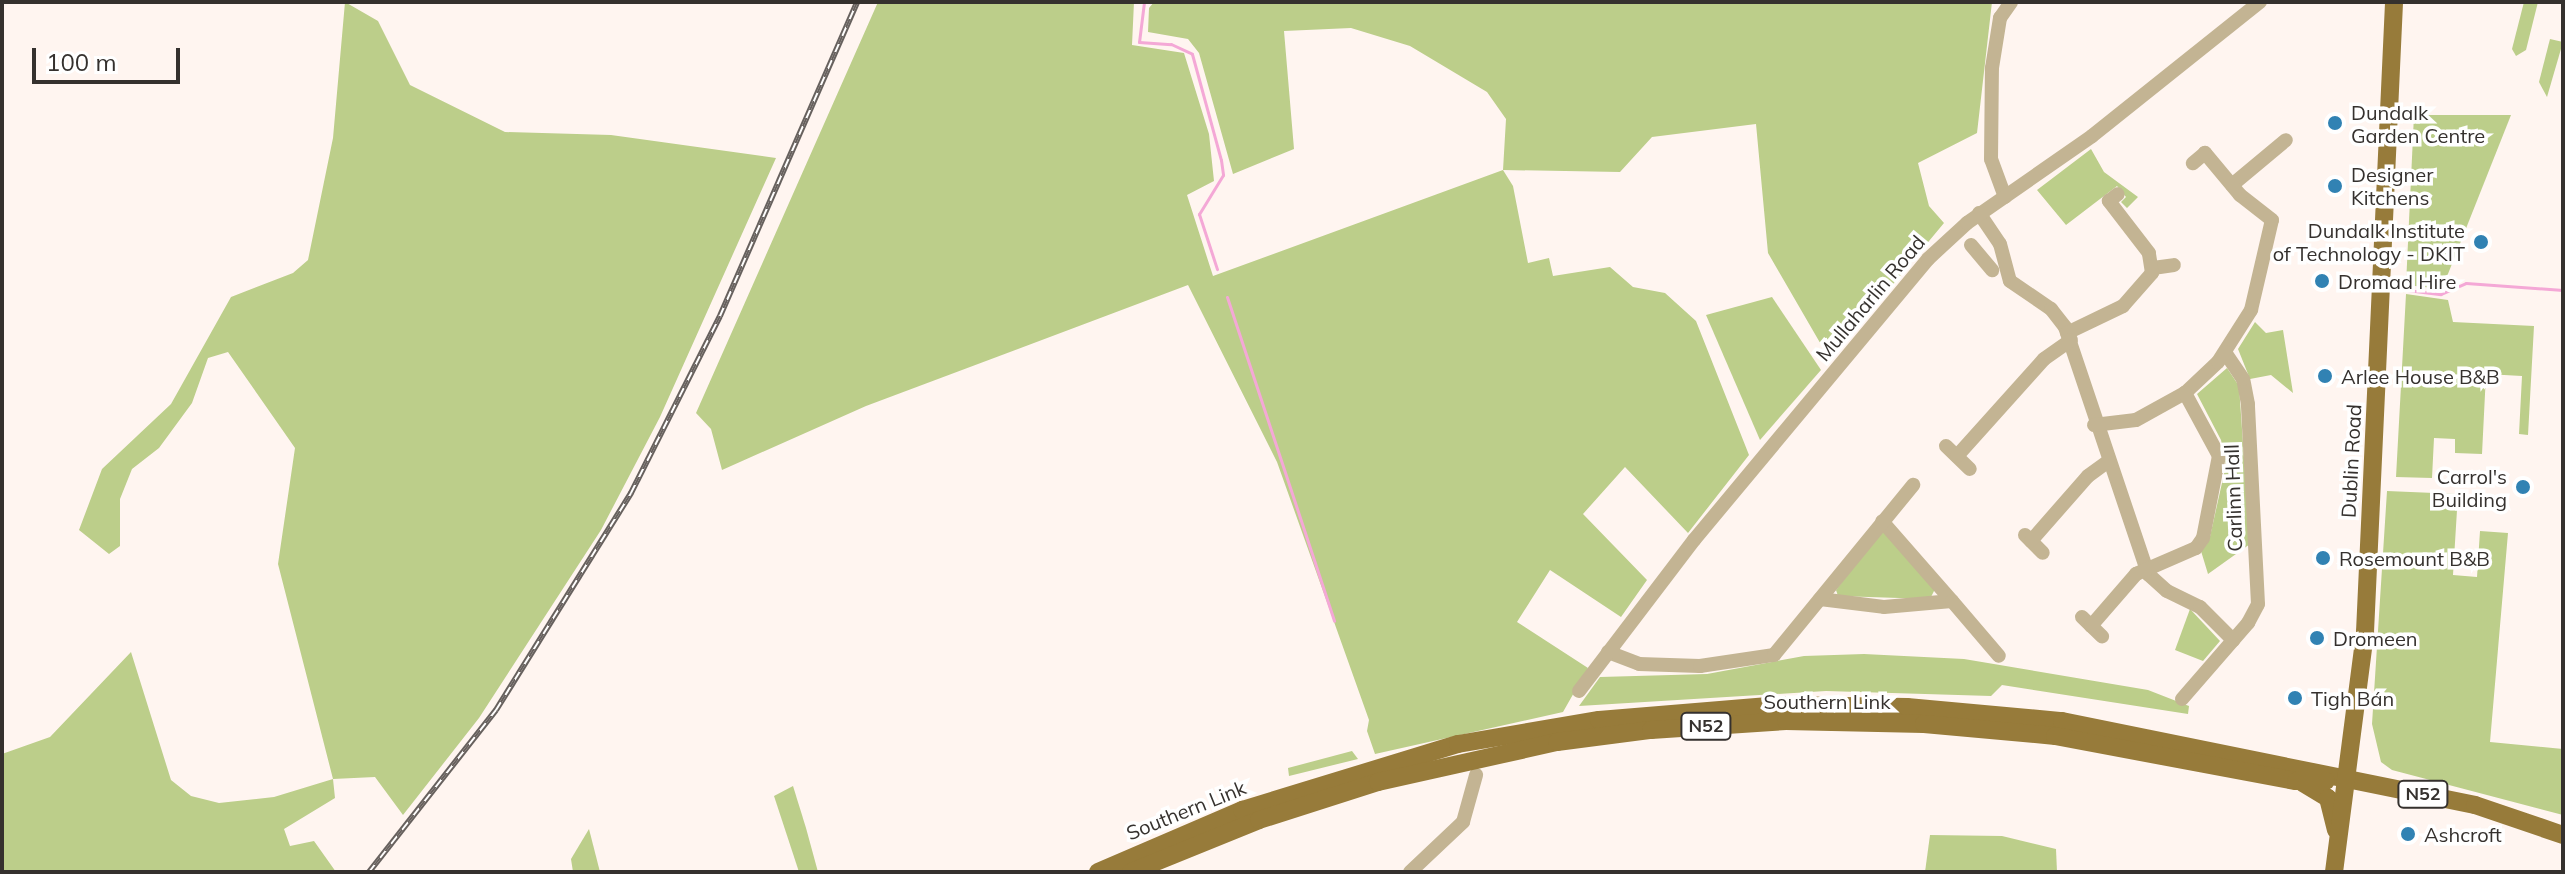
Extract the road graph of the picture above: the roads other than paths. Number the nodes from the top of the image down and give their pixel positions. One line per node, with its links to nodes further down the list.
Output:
1 (2011, 2): 8 (street)
2 (2260, 2): 8 (street, Mullaharlin Road)
3 (2394, 2): 32 (main road, Dublin Road)
4 (2286, 140): 6 (street)
5 (2193, 163): 6 (street)
6 (2232, 185): 15 (street)
7 (2118, 194): 12 (street)
8 (2005, 197): 9 (street, Mullaharlin Road)
9 (1979, 213): 10 (street); 28 (street, Mullaharlin Road)
10 (1998, 241): 13 (street); 14 (street)
11 (2174, 265): 12 (street)
12 (2153, 268): 14 (street)
13 (1992, 270)
14 (2069, 336): 17 (street); 19 (street)
15 (2225, 352): 16 (street); 27 (street, Carlinn Hall)
16 (2185, 393): 17 (street); 23 (street, Carlinn Hall)
17 (2094, 425): 18 (street)
18 (2107, 462): 22 (street); 23 (street)
19 (1970, 469)
20 (1913, 485): 21 (street)
21 (1882, 521): 24 (street); 25 (street)
22 (2043, 553)
23 (2145, 568): 26 (street, Carlinn Hall); 27 (street)
24 (1820, 599): 25 (street); 28 (street)
25 (1952, 601): 29 (street)
26 (2092, 626)
27 (2233, 640): 31 (street, Carlinn Hall)
28 (1608, 652): 30 (street, Mullaharlin Road)
29 (1999, 656)
30 (1579, 691)
31 (2182, 699)
32 (2353, 741): 33 (main road); 35 (main road, Dublin Road); 37 (main road)
33 (2239, 754): 35 (main road, N52); 42 (main road, Southern Link / N52)
34 (1476, 775): 44 (street)
35 (2348, 780): 36 (main road, Southern Link / N52); 37 (main road, N52); 41 (main road, Dublin Road)
36 (2296, 781): 41 (main road); 43 (main road, Southern Link / N52)
37 (2419, 793): 38 (main road, N52)
38 (2529, 823): 39 (street); 40 (main road, N52)
39 (2563, 824)
40 (2563, 835)
41 (2338, 840): 45 (main road, Dublin Road)
42 (1098, 872)
43 (1131, 872)
44 (1410, 872)
45 (2334, 872)

